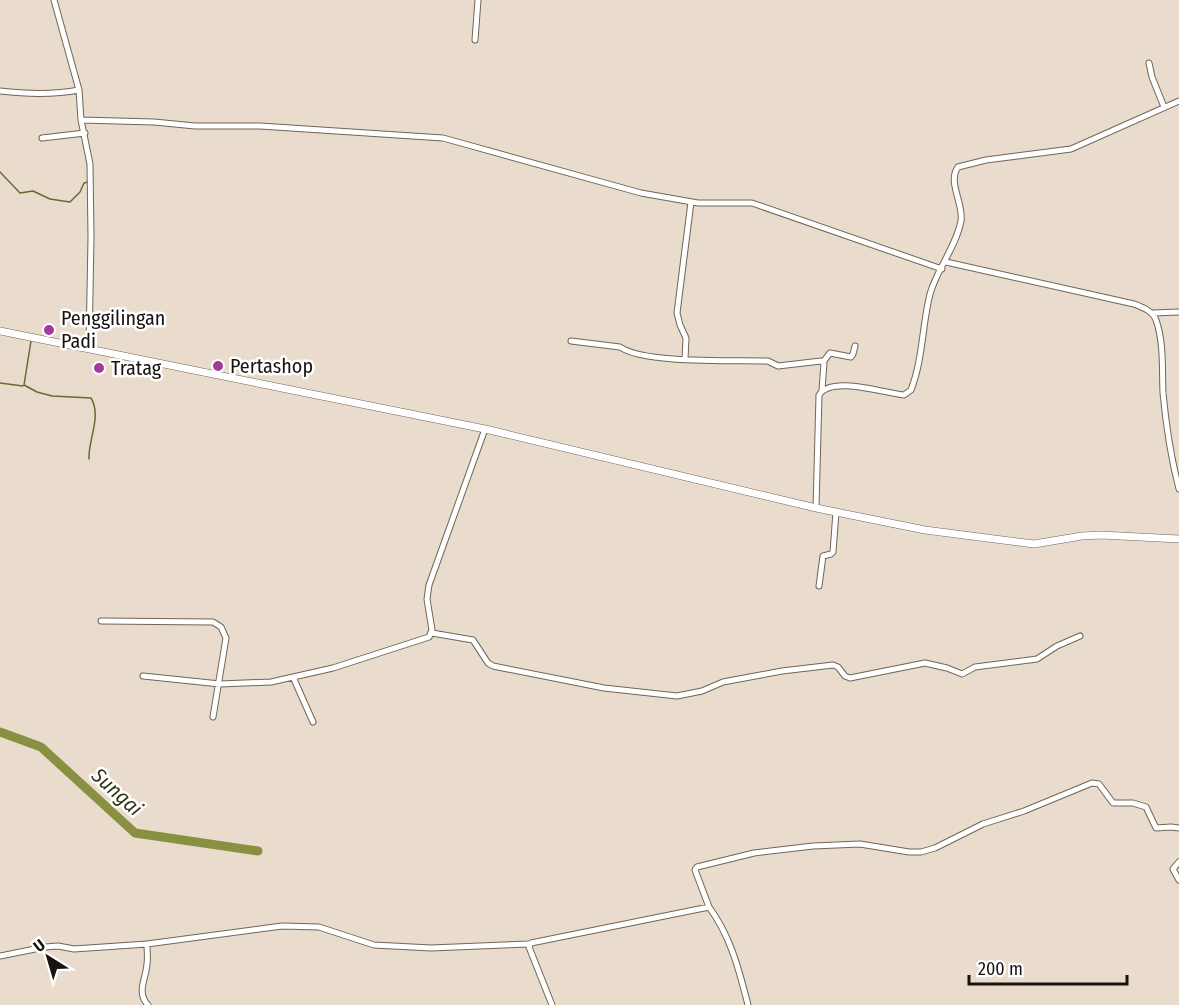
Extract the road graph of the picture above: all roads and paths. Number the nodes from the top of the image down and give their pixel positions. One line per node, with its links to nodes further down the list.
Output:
1 (54, 0): 5 (street)
2 (478, 0): 3 (street)
3 (475, 40)
4 (1149, 63): 8 (street)
5 (79, 90): 6 (street); 9 (street)
6 (0, 92)
7 (1179, 101): 8 (street)
8 (1164, 107): 13 (street)
9 (81, 120): 10 (street); 12 (street)
10 (85, 134): 11 (street); 20 (street)
11 (42, 138)
12 (691, 202): 14 (street); 21 (street)
13 (946, 262): 14 (street); 16 (street)
14 (942, 269): 23 (street)
15 (1179, 312): 16 (street)
16 (1153, 313): 25 (street)
17 (0, 331): 20 (street)
18 (571, 341): 21 (street)
19 (855, 346): 22 (street)
20 (89, 348): 24 (street)
21 (685, 359): 22 (street)
22 (823, 362): 23 (street)
23 (822, 390): 27 (street)
24 (485, 429): 27 (street); 32 (street)
25 (1178, 482): 26 (street)
26 (1179, 489)
27 (816, 508): 28 (street)
28 (836, 512): 29 (street); 30 (street)
29 (1179, 539)
30 (819, 586)
31 (101, 621): 36 (street)
32 (432, 633): 33 (street); 35 (street)
33 (1080, 636)
34 (142, 676): 36 (street)
35 (293, 677): 36 (street); 38 (street)
36 (220, 684): 37 (street)
37 (213, 717)
38 (313, 722)
39 (1179, 828): 42 (street)
40 (1179, 862): 41 (street)
41 (1179, 880)
42 (709, 907): 44 (street); 48 (street)
43 (147, 944): 44 (street); 45 (street); 46 (street)
44 (529, 944): 47 (street)
45 (0, 956)
46 (148, 1005)
47 (552, 1005)
48 (748, 1005)

